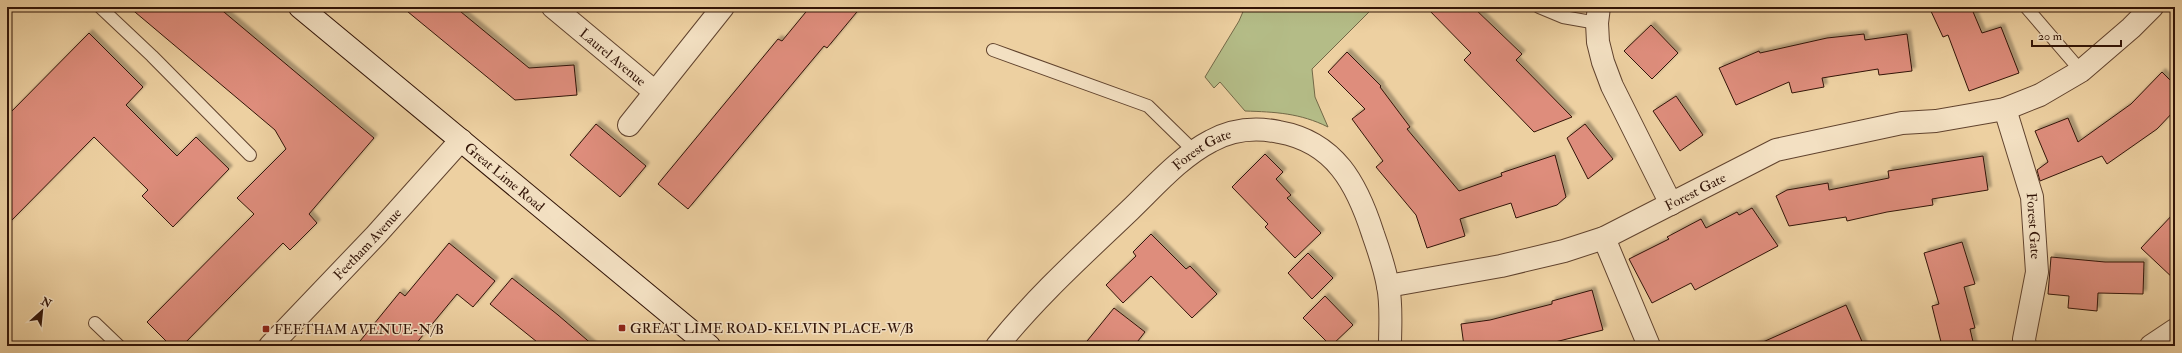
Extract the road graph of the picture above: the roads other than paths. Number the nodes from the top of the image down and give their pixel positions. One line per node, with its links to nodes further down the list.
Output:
1 (100, 7): 16 (lane)
2 (300, 7): 14 (street, Great Lime Road)
3 (553, 7): 11 (street, Laurel Avenue)
4 (723, 7): 11 (street, Laurel Avenue)
5 (1540, 7): 8 (lane)
6 (2026, 7): 10 (lane)
7 (2152, 7): 10 (street, Forest Gate)
8 (1598, 15): 17 (street)
9 (993, 50): 15 (lane)
10 (2081, 71): 12 (street, Forest Gate)
11 (655, 92): 13 (street, Laurel Avenue)
12 (2006, 109): 17 (street, Forest Gate); 28 (street, Forest Gate)
13 (629, 125)
14 (461, 140): 23 (street, Feetham Avenue); 24 (street, Great Lime Road)
15 (1194, 151): 19 (street, Forest Gate); 25 (street, Forest Gate)
16 (250, 155)
17 (1671, 204): 18 (street, Forest Gate)
18 (1604, 238): 19 (street, Forest Gate); 27 (street)
19 (1388, 286): 26 (street, Forest Gate)
20 (95, 323): 22 (lane)
21 (2175, 330): 29 (street)
22 (119, 346)
23 (270, 346)
24 (709, 346)
25 (997, 346)
26 (1390, 346)
27 (1648, 346)
28 (2025, 346)
29 (2152, 346)

